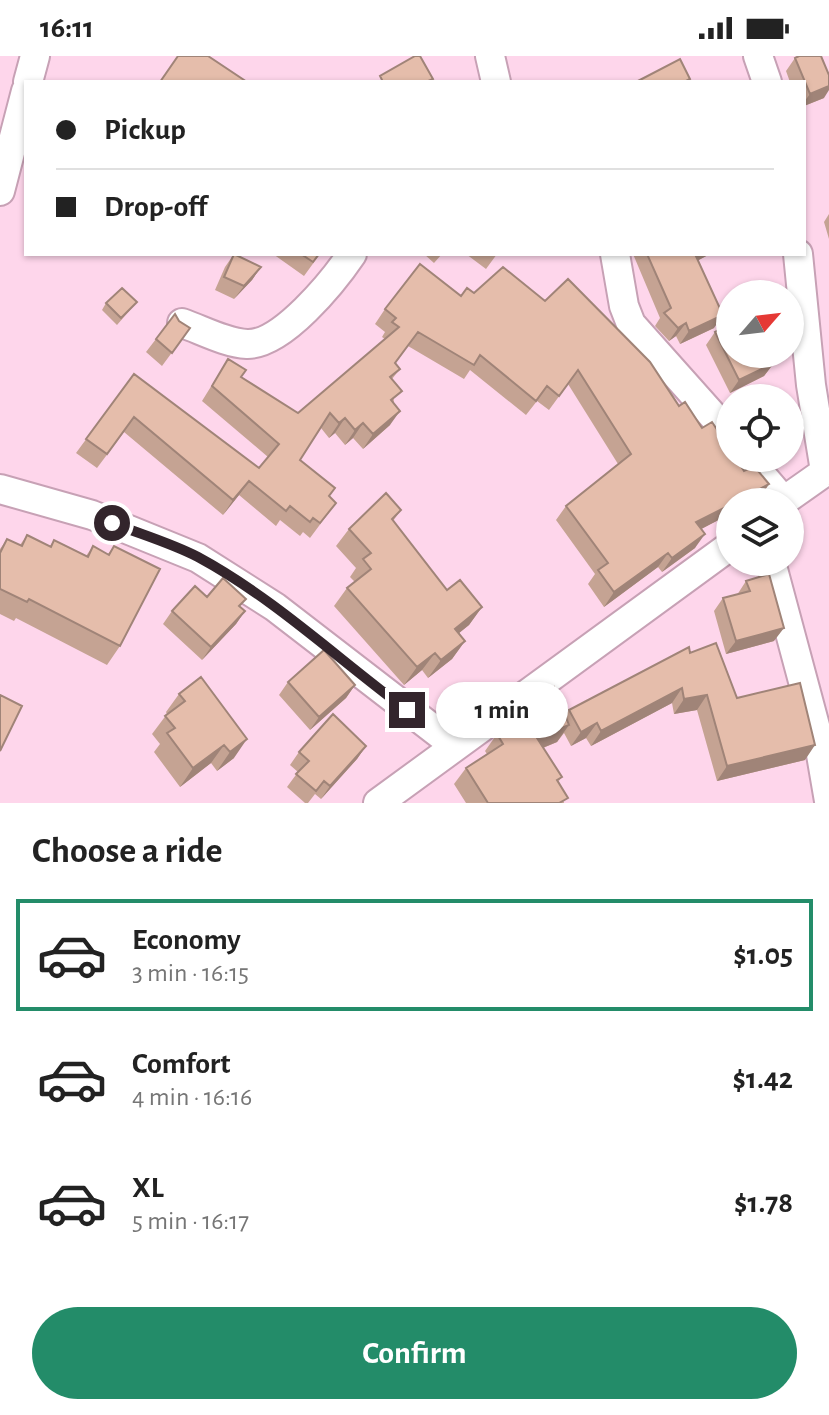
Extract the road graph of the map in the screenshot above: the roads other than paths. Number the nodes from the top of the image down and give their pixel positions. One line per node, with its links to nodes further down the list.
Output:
1 (35, 56): 4 (street)
2 (490, 56): 5 (street)
3 (758, 56): 6 (street)
4 (29, 80)
5 (496, 80)
6 (766, 80)
7 (24, 99): 8 (street)
8 (0, 191)
9 (351, 256): 12 (street)
10 (615, 256): 13 (street)
11 (798, 256): 14 (street)
12 (182, 323)
13 (716, 419)
14 (827, 470): 17 (street)
15 (758, 472): 16 (street)
16 (771, 488)
17 (801, 488)
18 (0, 489): 22 (street)
19 (716, 556): 22 (street)
20 (776, 576): 21 (street)
21 (817, 691): 23 (street)
22 (454, 745): 24 (street)
23 (829, 801)
24 (378, 803)

